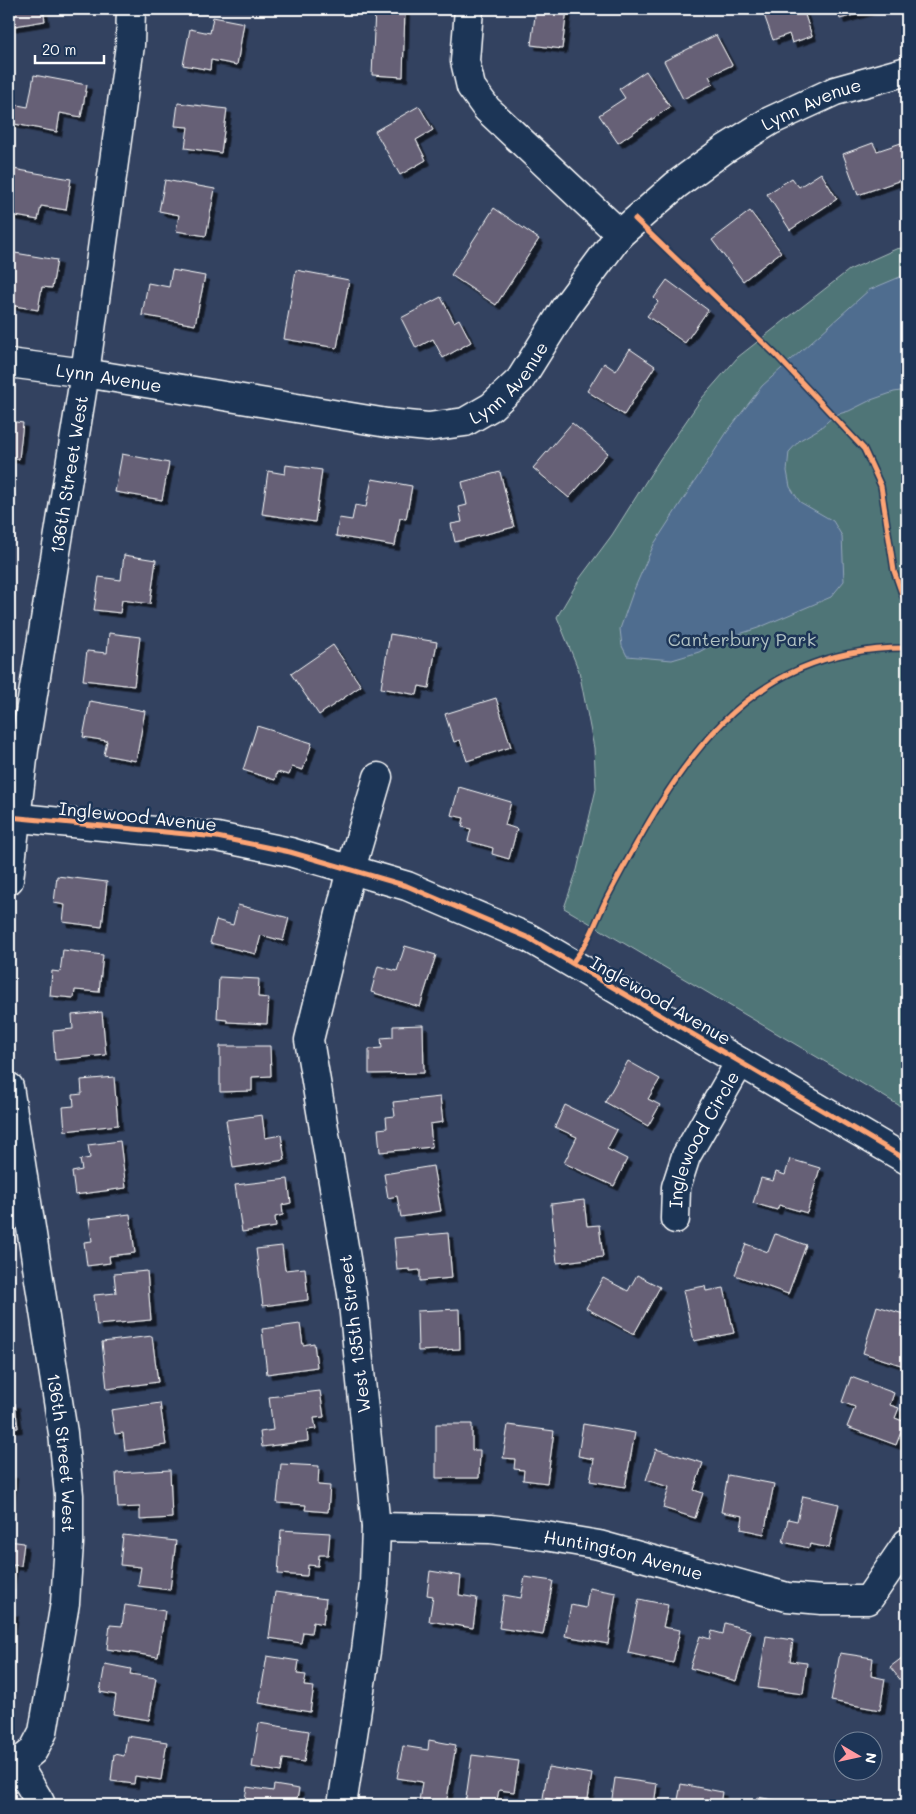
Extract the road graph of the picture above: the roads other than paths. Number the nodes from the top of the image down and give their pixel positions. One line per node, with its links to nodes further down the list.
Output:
1 (131, 9): 6 (street, 136th Street West)
2 (469, 9): 4 (street)
3 (907, 71): 4 (street, Lynn Avenue)
4 (620, 234): 6 (street, Lynn Avenue)
5 (9, 363): 6 (street, Lynn Avenue)
6 (85, 373): 8 (street, 136th Street West)
7 (378, 778): 9 (street)
8 (12, 817): 9 (street, Inglewood Avenue); 10 (street, 136th Street West)
9 (352, 869): 11 (street, Inglewood Avenue); 15 (street, West 135th Street)
10 (9, 880)
11 (740, 1062): 13 (street, Inglewood Avenue); 14 (street, Inglewood Circle)
12 (9, 1087): 17 (street, 136th Street West)
13 (907, 1160)
14 (675, 1219)
15 (376, 1527): 16 (street, Huntington Avenue); 19 (street, West 135th Street)
16 (907, 1543)
17 (13, 1765): 18 (street, 136th Street West)
18 (40, 1802)
19 (342, 1805)

